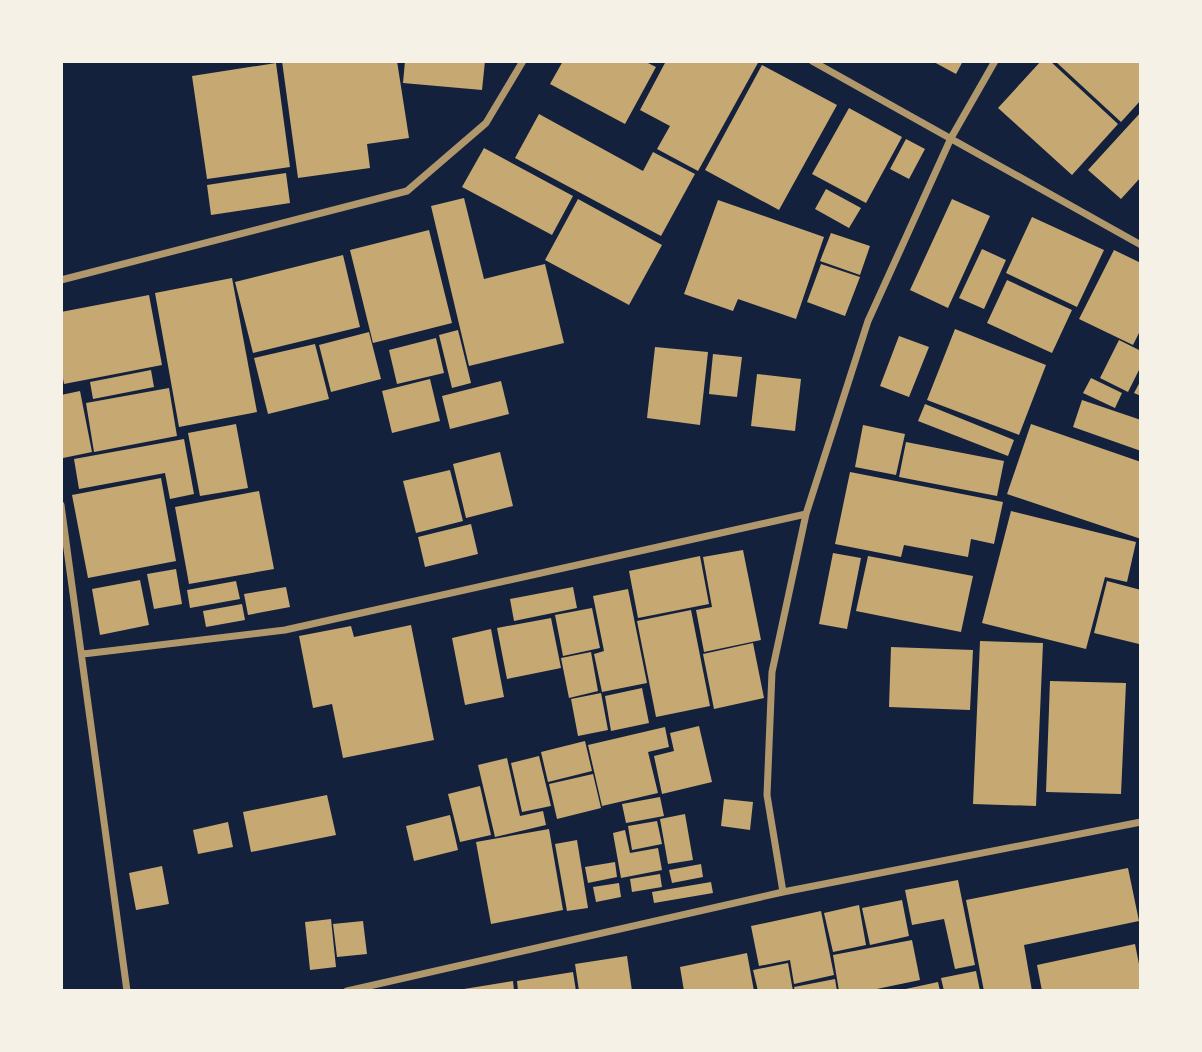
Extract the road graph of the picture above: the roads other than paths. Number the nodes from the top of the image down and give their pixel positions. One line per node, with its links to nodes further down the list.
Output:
1 (523, 61): 6 (street)
2 (812, 61): 4 (street)
3 (995, 61): 4 (street)
4 (950, 138): 5 (street); 8 (street)
5 (1141, 245)
6 (61, 280)
7 (61, 505): 9 (street)
8 (806, 513): 9 (street); 11 (street)
9 (83, 654): 12 (street)
10 (1141, 822): 11 (street)
11 (783, 892): 13 (street)
12 (127, 991)
13 (347, 991)

